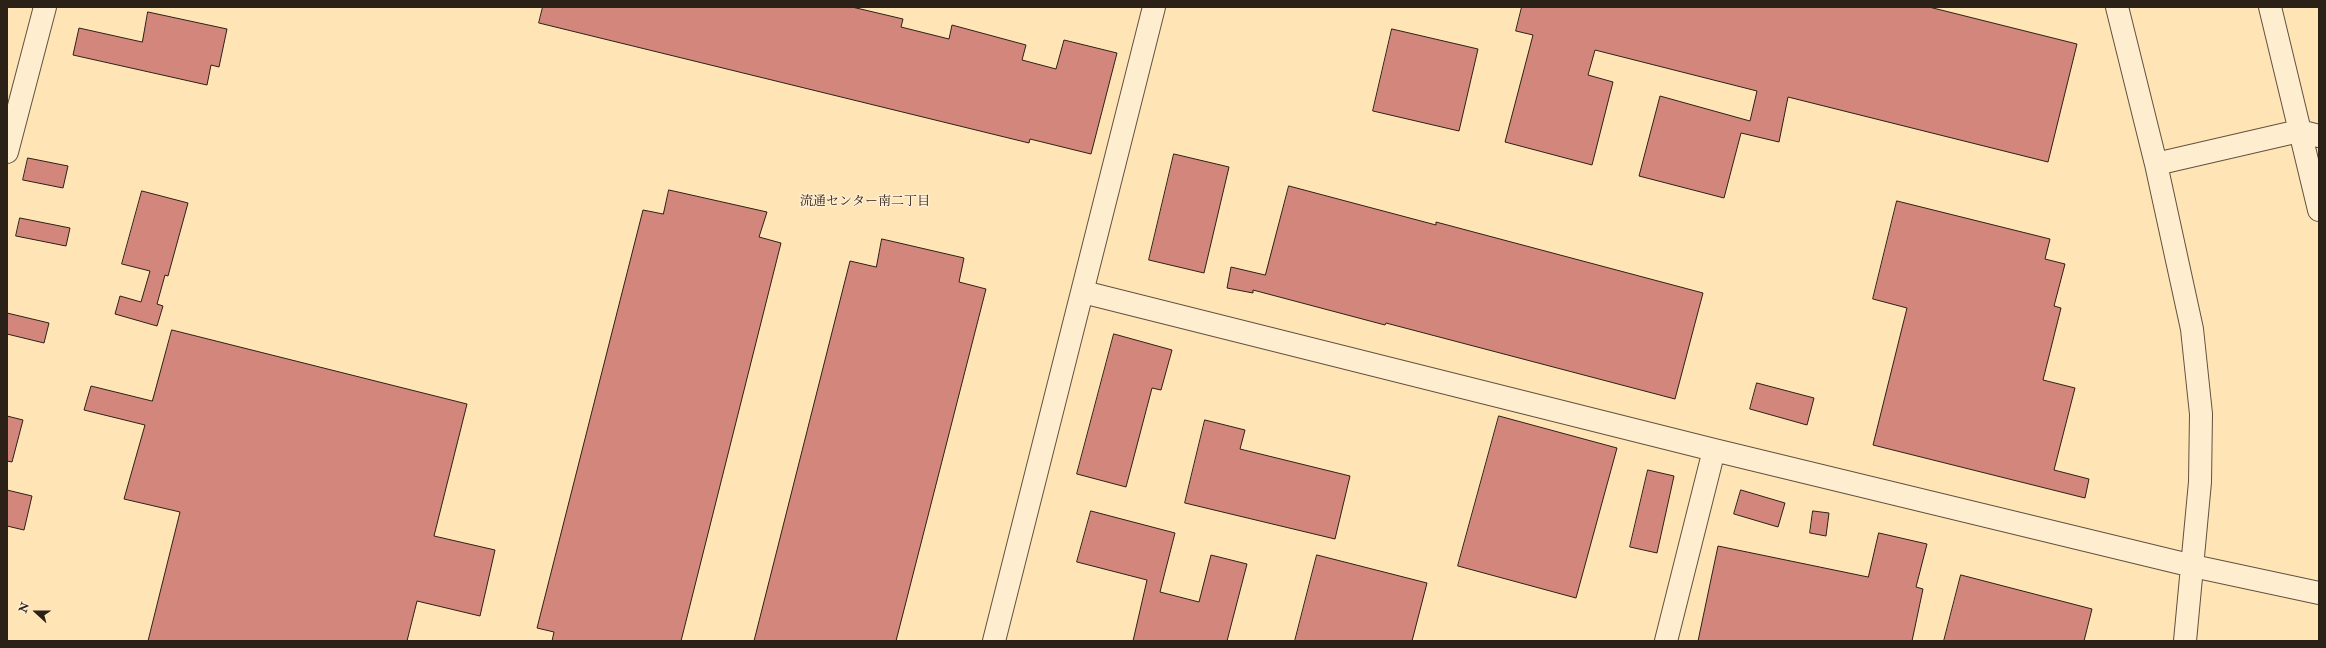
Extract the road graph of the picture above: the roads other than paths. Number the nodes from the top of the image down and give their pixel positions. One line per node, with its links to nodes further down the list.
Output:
1 (45, 7): 6 (street)
2 (1154, 7): 9 (street)
3 (2117, 7): 7 (street)
4 (2270, 7): 5 (street)
5 (2309, 134): 7 (street); 8 (street)
6 (7, 152)
7 (2156, 164): 11 (street)
8 (2319, 210)
9 (1083, 292): 10 (street); 13 (street)
10 (1714, 450): 11 (street); 14 (street)
11 (2193, 566): 12 (street); 15 (street)
12 (2319, 593)
13 (994, 641)
14 (1666, 641)
15 (2185, 641)

